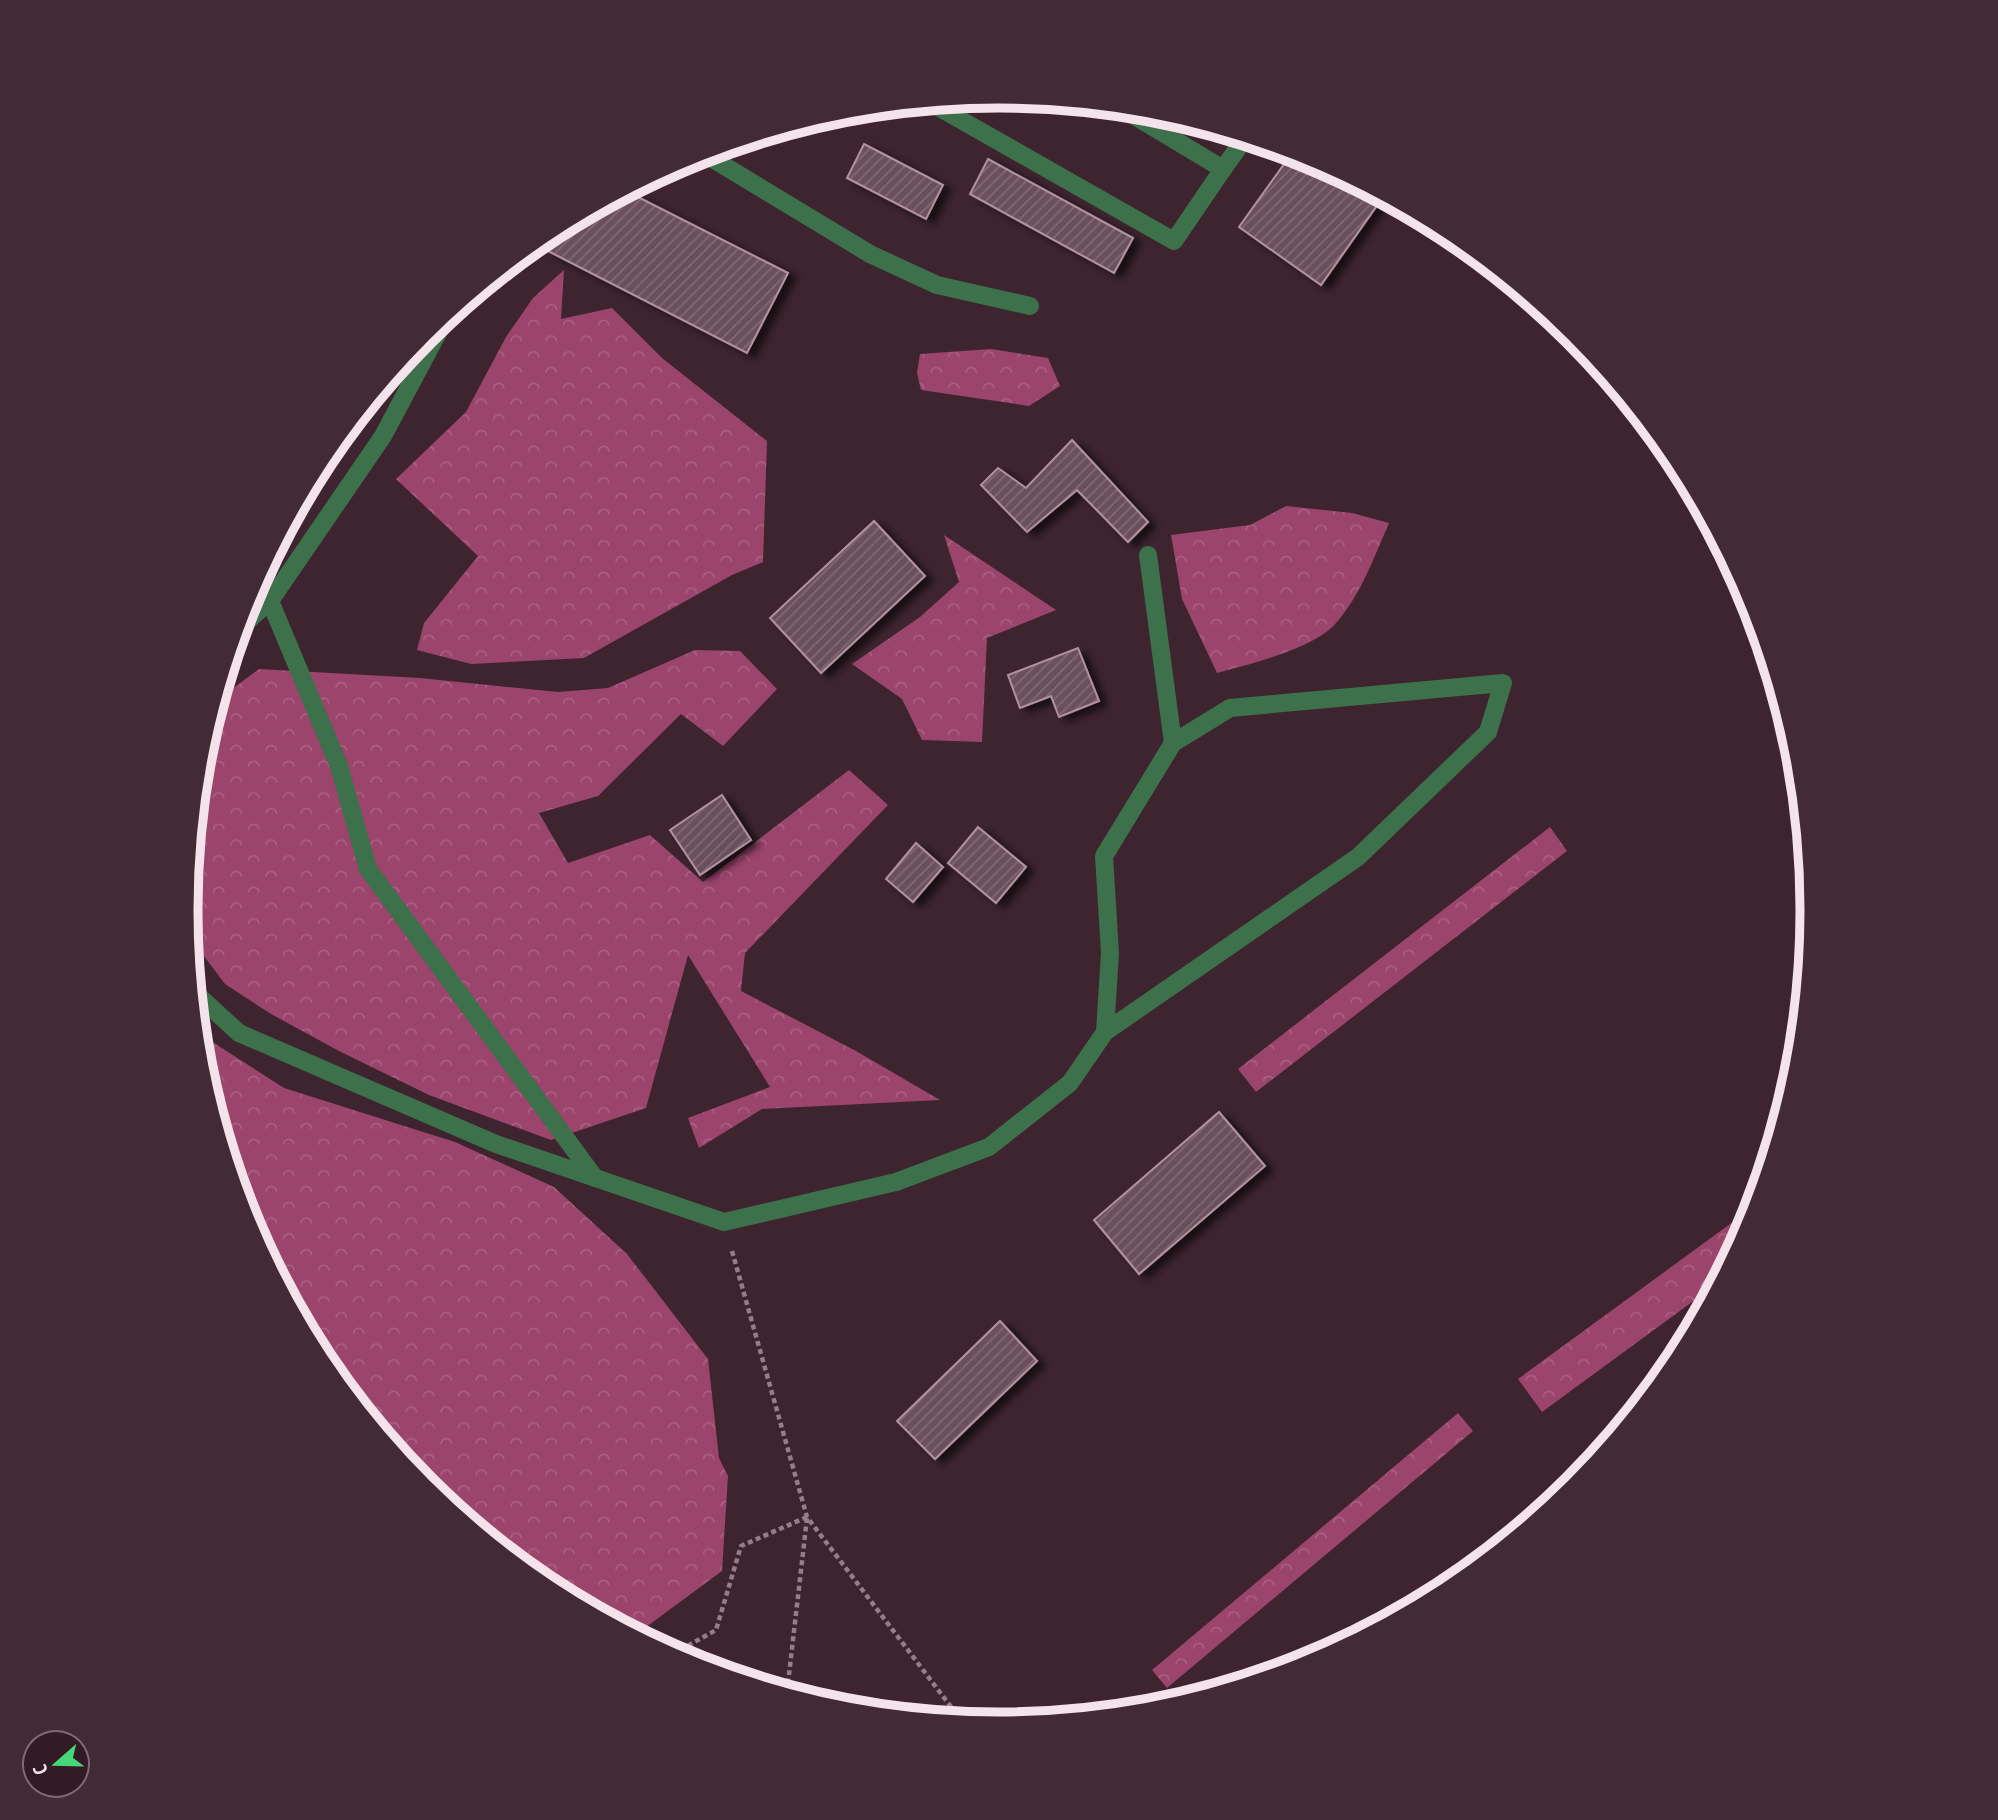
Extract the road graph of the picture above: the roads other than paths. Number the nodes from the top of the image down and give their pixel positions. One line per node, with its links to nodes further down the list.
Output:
1 (944, 110): 5 (lane)
2 (1147, 123): 5 (lane)
3 (1239, 146): 5 (lane)
4 (716, 161): 6 (lane)
5 (1223, 169)
6 (1030, 306)
7 (435, 341): 9 (lane)
8 (1148, 555): 11 (lane)
9 (270, 601): 10 (lane); 14 (lane)
10 (255, 615)
11 (1173, 743): 13 (lane); 13 (lane)
12 (203, 1000): 14 (lane)
13 (1105, 1032): 14 (lane)
14 (595, 1178)

